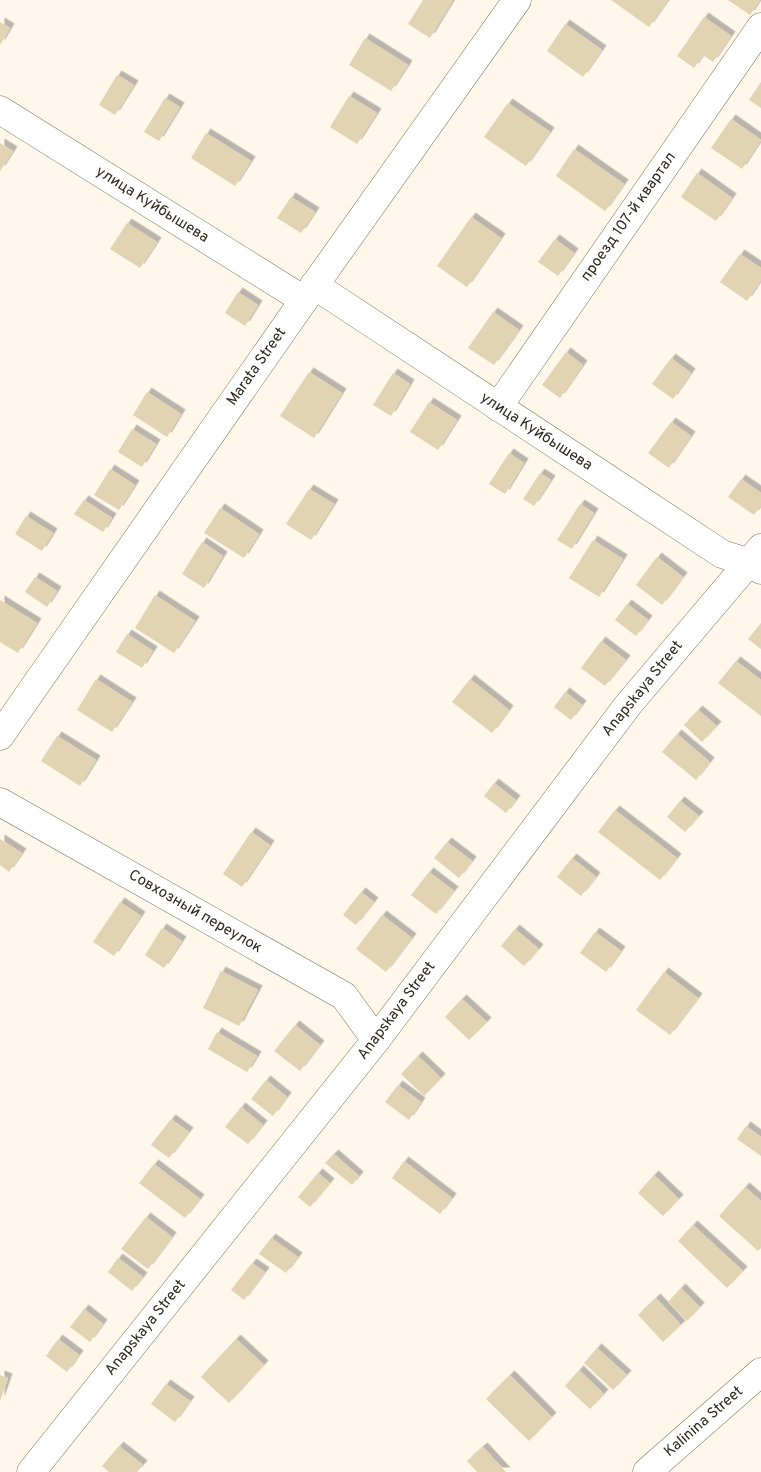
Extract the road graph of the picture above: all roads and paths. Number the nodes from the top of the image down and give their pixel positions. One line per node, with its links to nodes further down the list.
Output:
1 (517, 0): 4 (street, Marata Street)
2 (761, 27): 5 (street, проезд 107-й квартал)
3 (0, 110): 4 (street, улица Куйбышева)
4 (309, 293): 5 (street, улица Куйбышева); 7 (street, Marata Street)
5 (498, 407): 6 (street, улица Куйбышева)
6 (757, 560): 9 (street, Anapskaya Street)
7 (0, 736)
8 (0, 802): 9 (street, Совхозный переулок)
9 (376, 1040): 11 (street, Anapskaya Street)
10 (761, 1372): 12 (street, Kalinina Street)
11 (31, 1472)
12 (647, 1472)

